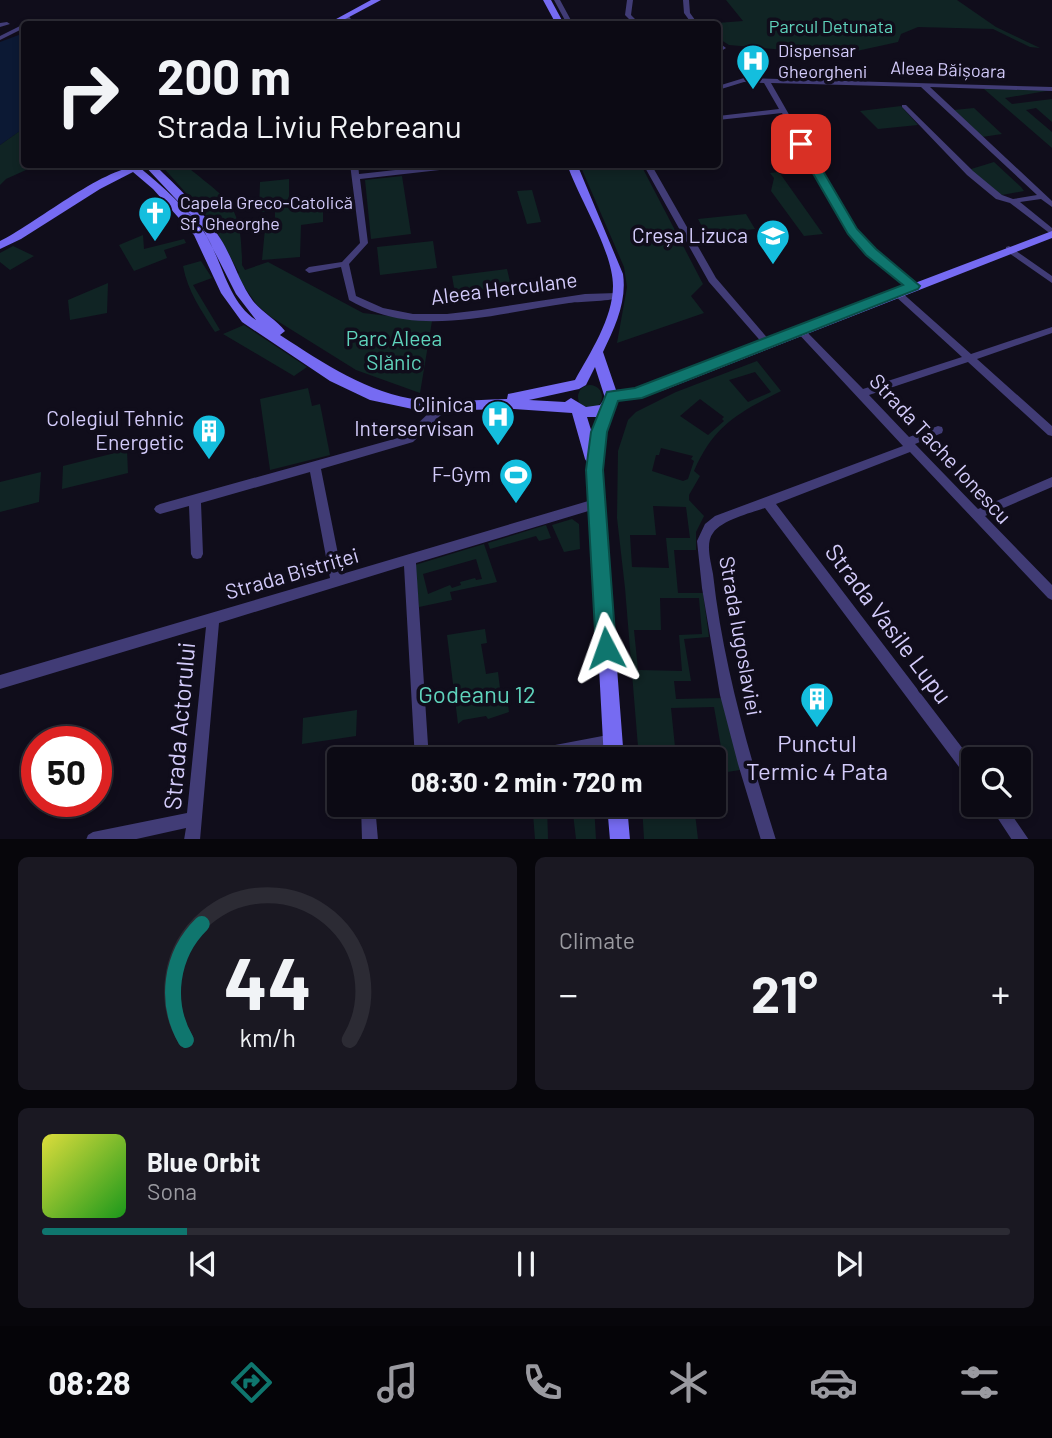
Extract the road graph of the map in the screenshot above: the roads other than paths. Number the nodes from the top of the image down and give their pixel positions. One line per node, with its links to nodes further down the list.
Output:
1 (377, 0): 6 (main road)
2 (547, 0): 7 (main road)
3 (557, 0): 8 (street)
4 (630, 0): 9 (street)
5 (686, 0): 10 (street)
6 (349, 21)
7 (558, 21)
8 (568, 21)
9 (634, 21)
10 (693, 21)
11 (21, 28): 12 (street)
12 (0, 38)
13 (766, 80): 14 (street, Aleea Băișoara); 15 (street, Aleea Băișoara); 18 (street)
14 (721, 86)
15 (924, 86): 16 (street, Aleea Băișoara); 28 (street)
16 (1052, 89)
17 (904, 106): 29 (street)
18 (785, 111): 19 (street); 37 (street)
19 (721, 118)
20 (129, 168): 32 (main road)
21 (135, 168): 48 (main road)
22 (136, 168): 45 (main road)
23 (355, 168): 27 (street)
24 (439, 168): 27 (street)
25 (574, 168): 39 (main road)
26 (650, 168): 42 (street)
27 (357, 177): 34 (street)
28 (1041, 197): 29 (street); 30 (street)
29 (1013, 201): 31 (street)
30 (1052, 205)
31 (1052, 233): 33 (main road)
32 (0, 245)
33 (1009, 249): 36 (street); 37 (main road)
34 (345, 264): 35 (street); 39 (street, Aleea Herculane)
35 (309, 270)
36 (1052, 280)
37 (913, 286): 38 (main road)
38 (897, 293): 40 (main road); 44 (street)
39 (617, 296): 43 (main road)
40 (800, 330): 42 (main road); 46 (street, Strada Tache Ionescu)
41 (1052, 330): 44 (street)
42 (767, 343): 47 (main road)
43 (597, 353): 45 (main road); 47 (main road)
44 (967, 358): 46 (street); 51 (street)
45 (577, 383): 47 (main road); 49 (main road)
46 (861, 394): 52 (street, Strada Tache Ionescu)
47 (610, 396): 49 (main road); 54 (main road)
48 (442, 407): 49 (main road); 53 (street)
49 (577, 409): 54 (main road)
50 (938, 430): 52 (street, Strada Iugoslaviei)
51 (1052, 432)
52 (908, 445): 57 (street, Strada Iugoslaviei); 60 (street, Strada Tache Ionescu)
53 (315, 467): 56 (street); 63 (street)
54 (595, 470): 58 (main road)
55 (1052, 482): 60 (street)
56 (195, 499): 59 (street); 61 (street)
57 (767, 501): 69 (street, Strada Vasile Lupu); 78 (street, Strada Iugoslaviei)
58 (595, 504): 62 (street, Strada Bistriței); 68 (main road)
59 (160, 509)
60 (975, 514): 64 (street, Strada Tache Ionescu)
61 (197, 554)
62 (410, 559): 63 (street, Strada Bistriței); 67 (street)
63 (337, 580): 65 (street, Strada Bistriței)
64 (1052, 594)
65 (213, 617): 66 (street, Strada Bistriței); 73 (street, Strada Actorului)
66 (0, 682)
67 (421, 747)
68 (614, 747)
69 (961, 758)
70 (369, 817): 76 (street)
71 (618, 817): 77 (main road)
72 (1005, 817): 79 (street)
73 (194, 819): 74 (street); 75 (street, Strada Actorului)
74 (93, 839)
75 (192, 839)
76 (370, 839)
77 (620, 839)
78 (769, 839)
79 (1022, 839)

